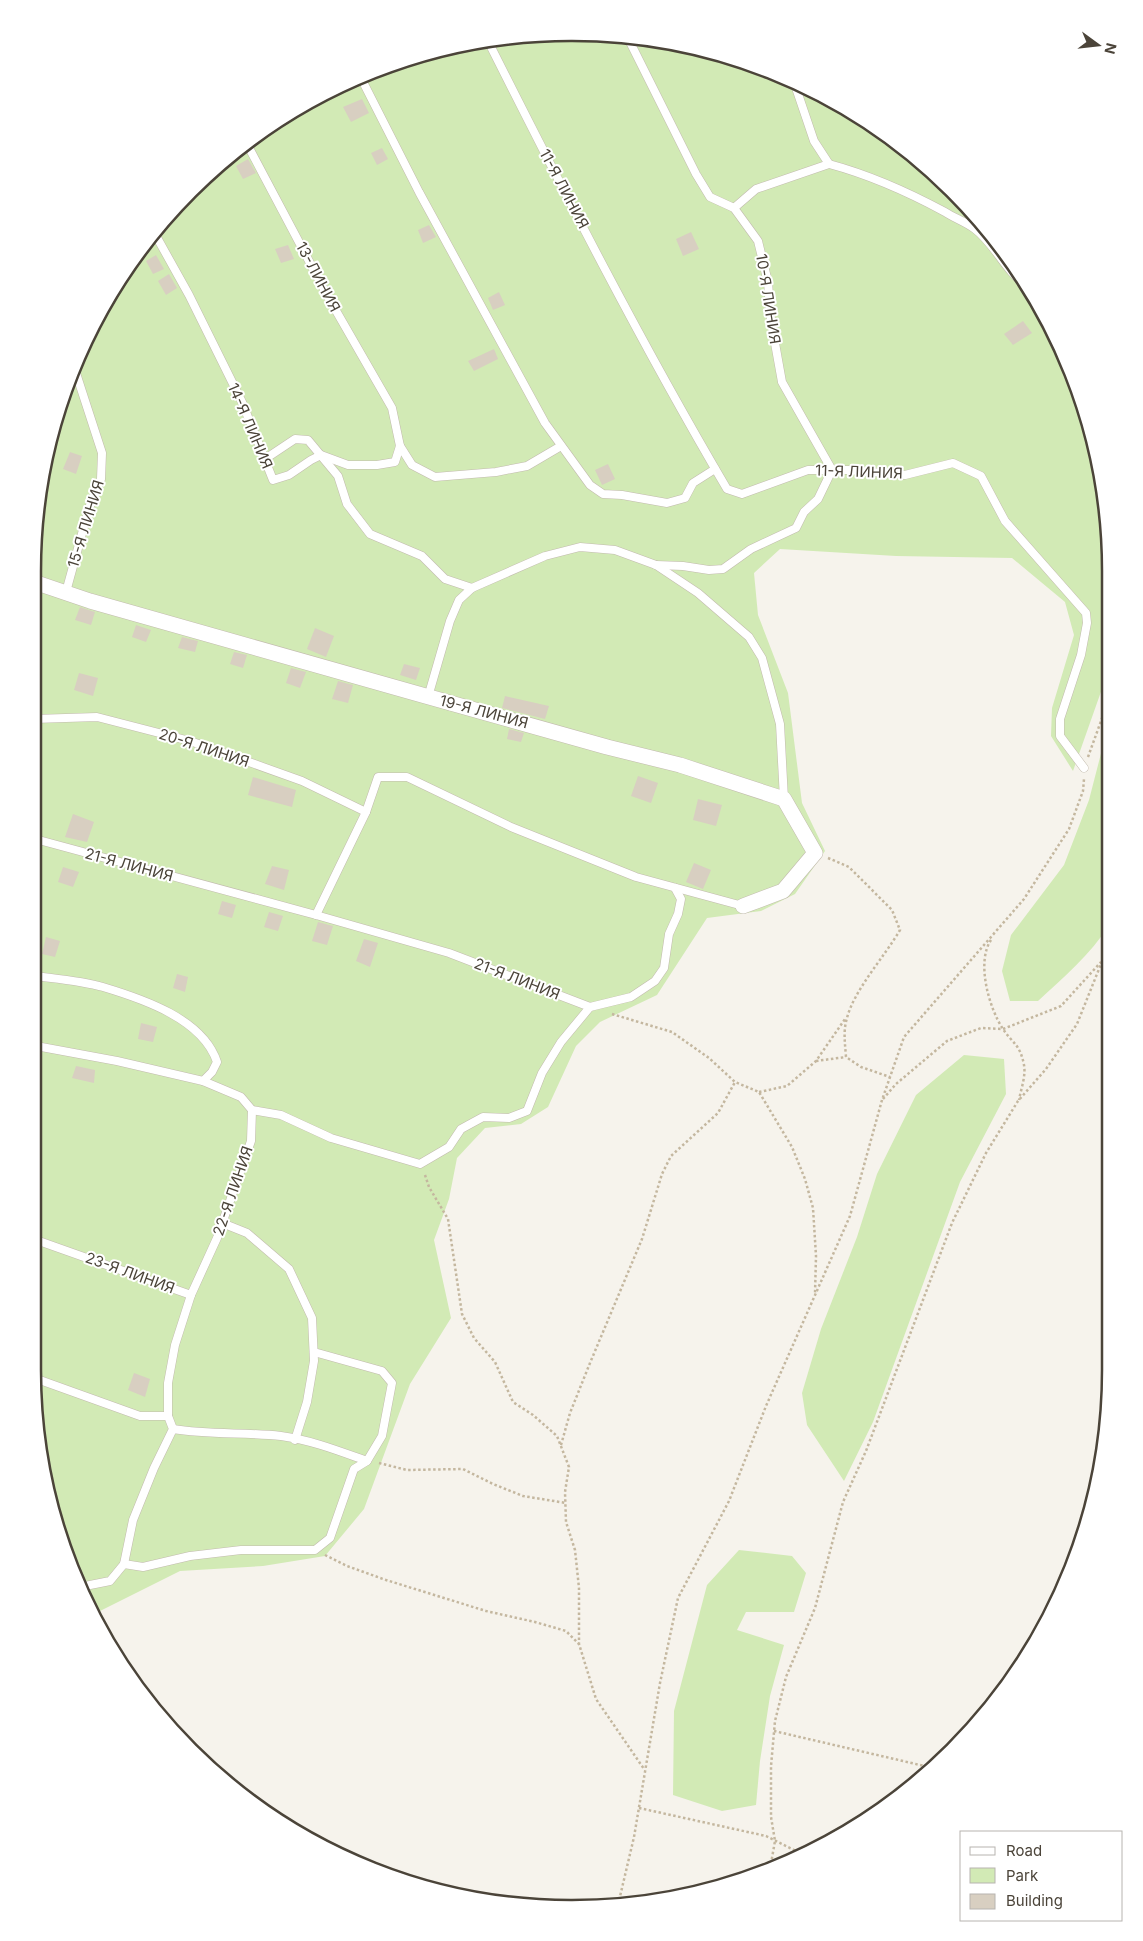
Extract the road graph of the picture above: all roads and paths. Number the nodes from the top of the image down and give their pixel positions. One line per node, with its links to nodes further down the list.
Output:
1 (631, 45): 7 (lane, 10-Я ЛИНИЯ)
2 (491, 48): 15 (lane, 11-Я ЛИНИЯ)
3 (364, 84): 12 (lane)
4 (797, 92): 6 (lane)
5 (251, 150): 11 (lane, 13-ЛИНИЯ)
6 (829, 164): 7 (lane); 8 (lane)
7 (734, 208): 16 (lane, 10-Я ЛИНИЯ)
8 (981, 236)
9 (158, 240): 14 (lane, 14-Я ЛИНИЯ)
10 (78, 379): 20 (lane, 15-Я ЛИНИЯ)
11 (400, 446): 12 (lane); 13 (lane)
12 (561, 446): 15 (lane)
13 (321, 455): 14 (lane); 14 (lane, 14-Я ЛИНИЯ); 19 (lane)
14 (265, 459)
15 (715, 469): 16 (lane, 11-Я ЛИНИЯ)
16 (832, 470): 17 (lane); 24 (lane, 11-Я ЛИНИЯ)
17 (656, 565): 19 (lane); 25 (lane)
18 (41, 584): 20 (street, 19-Я ЛИНИЯ)
19 (472, 588): 21 (lane)
20 (66, 592): 21 (street, 19-Я ЛИНИЯ)
21 (428, 697): 25 (street, 19-Я ЛИНИЯ)
22 (1102, 718): 24 (path)
23 (41, 719): 26 (lane, 20-Я ЛИНИЯ)
24 (1084, 768): 32 (path)
25 (784, 799): 28 (street)
26 (366, 812): 29 (lane); 31 (lane)
27 (41, 841): 31 (lane, 21-Я ЛИНИЯ)
28 (816, 853): 30 (street); 37 (path)
29 (675, 888): 30 (lane); 36 (lane)
30 (743, 906)
31 (316, 914): 36 (lane, 21-Я ЛИНИЯ)
32 (997, 931): 38 (path); 42 (path)
33 (1102, 960): 38 (path)
34 (1102, 962): 47 (path)
35 (41, 977): 43 (lane)
36 (590, 1008): 44 (path); 49 (lane)
37 (847, 1016): 40 (path); 41 (path)
38 (1003, 1029): 46 (path); 47 (path)
39 (41, 1047): 43 (lane)
40 (846, 1057): 41 (path); 42 (path)
41 (816, 1061): 45 (path)
42 (890, 1077): 46 (path)
43 (203, 1081): 48 (lane)
44 (735, 1082): 45 (path); 59 (path)
45 (759, 1092): 53 (path)
46 (882, 1100): 53 (path)
47 (1018, 1101): 66 (path)
48 (252, 1110): 49 (lane); 50 (lane, 22-Я ЛИНИЯ)
49 (420, 1164): 59 (path)
50 (222, 1223): 52 (lane, 22-Я ЛИНИЯ); 54 (lane)
51 (41, 1242): 52 (lane, 23-Я ЛИНИЯ)
52 (191, 1295): 56 (lane, 23-Я ЛИНИЯ)
53 (815, 1296): 68 (path)
54 (314, 1352): 58 (lane); 60 (lane)
55 (41, 1381): 56 (lane)
56 (168, 1416): 57 (lane, 23-Я ЛИНИЯ)
57 (173, 1429): 58 (lane); 63 (lane)
58 (295, 1440): 60 (lane)
59 (561, 1446): 61 (path)
60 (367, 1461): 61 (path); 62 (lane)
61 (566, 1503): 65 (path)
62 (315, 1550): 63 (lane); 65 (path)
63 (124, 1564): 64 (lane)
64 (88, 1586)
65 (579, 1644): 68 (path)
66 (774, 1730): 67 (path); 70 (path)
67 (923, 1766)
68 (645, 1770): 69 (path)
69 (639, 1808): 70 (path); 73 (path)
70 (775, 1841): 71 (path); 72 (path)
71 (796, 1849)
72 (772, 1860)
73 (620, 1897)

